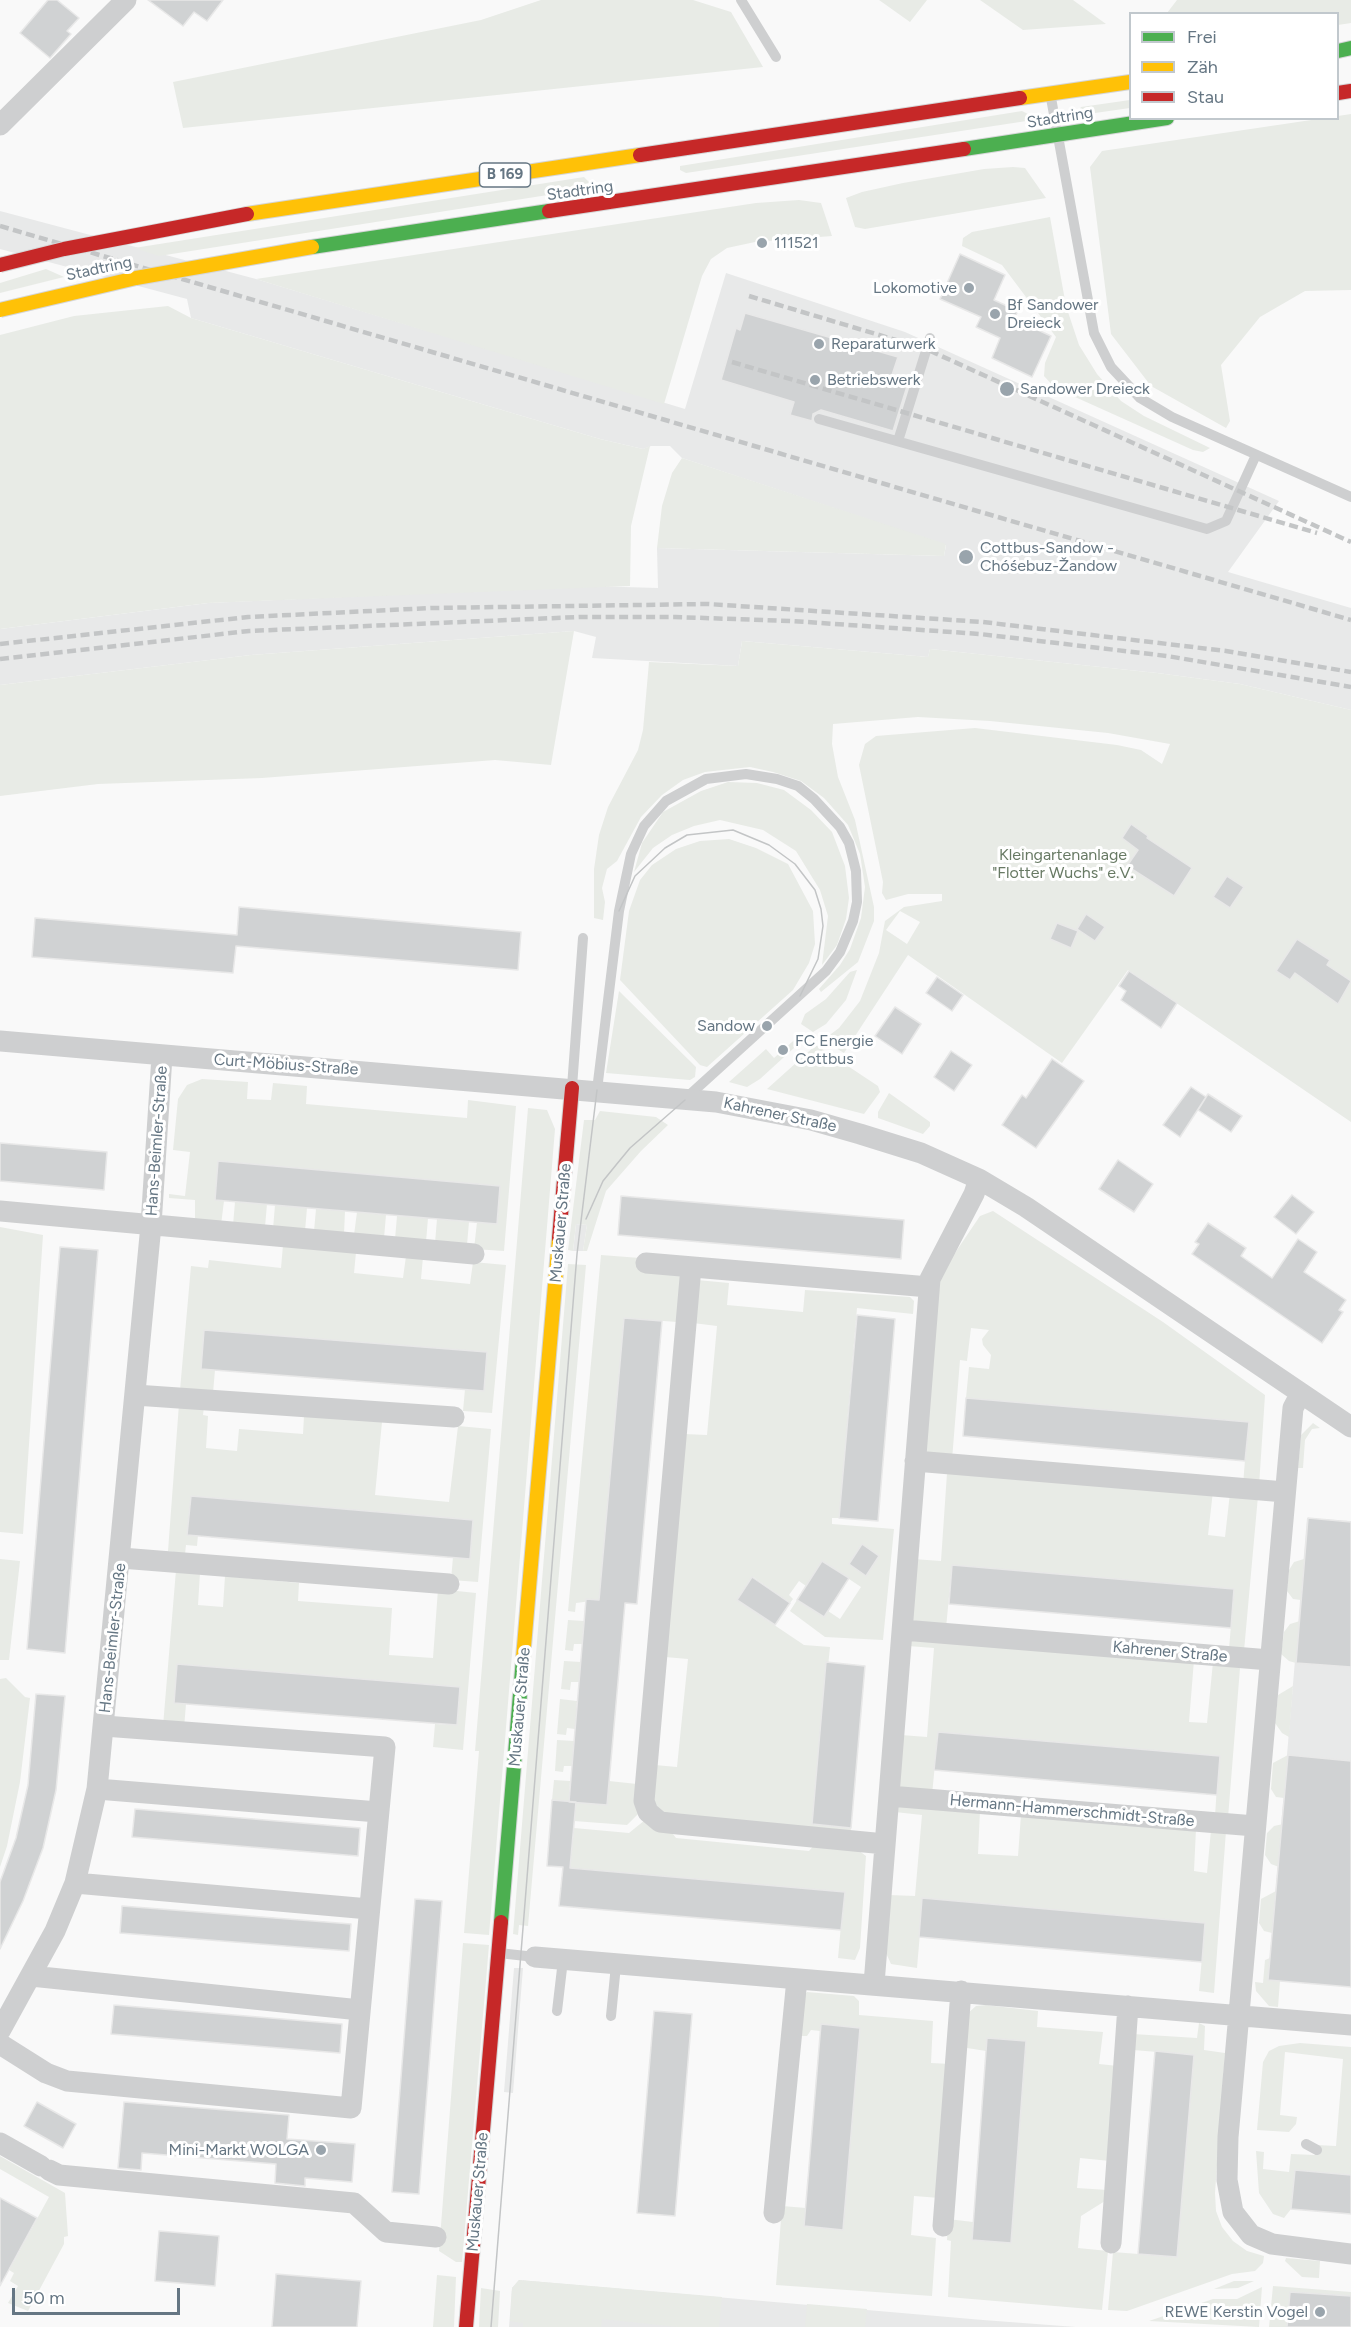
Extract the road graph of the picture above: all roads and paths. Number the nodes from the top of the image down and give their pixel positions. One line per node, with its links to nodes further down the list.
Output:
1 (126, 0): 7 (street)
2 (741, 0): 3 (lane)
3 (776, 57)
4 (1129, 82): 5 (main road, Stadtring / B 169)
5 (1050, 94): 8 (lane); 9 (main road, Stadtring / B 169, bridge)
6 (1154, 120): 8 (main road, Stadtring)
7 (0, 125)
8 (1057, 135): 10 (main road, Stadtring, bridge); 14 (lane)
9 (0, 265)
10 (0, 309)
11 (930, 338): 13 (lane)
12 (819, 419): 13 (lane)
13 (898, 441): 14 (lane)
14 (1256, 455): 15 (lane)
15 (1351, 497)
16 (583, 938): 19 (lane)
17 (0, 1041): 18 (street, Curt-Möbius-Straße)
18 (162, 1056): 19 (street, Curt-Möbius-Straße); 24 (street, Hans-Beimler-Straße)
19 (572, 1088): 20 (street, Kahrener Straße); 47 (main road, Muskauer Straße)
20 (597, 1090): 21 (street, Kahrener Straße); 21 (lane)
21 (685, 1100): 22 (street, Kahrener Straße)
22 (979, 1179): 28 (street); 29 (street, Kahrener Straße)
23 (0, 1210): 24 (street, Hans-Beimler-Straße)
24 (152, 1225): 25 (street); 30 (street, Hans-Beimler-Straße)
25 (474, 1254)
26 (646, 1263): 27 (street)
27 (691, 1267): 28 (street); 44 (street)
28 (929, 1287): 33 (street)
29 (1301, 1393): 32 (street, Kahrener Straße); 34 (street)
30 (135, 1395): 31 (street); 35 (street, Hans-Beimler-Straße)
31 (454, 1417)
32 (1351, 1427)
33 (915, 1461): 34 (street); 37 (street)
34 (1286, 1492): 38 (street)
35 (121, 1558): 36 (street); 39 (street, Hans-Beimler-Straße)
36 (449, 1584)
37 (902, 1637): 38 (street, Kahrener Straße); 41 (street)
38 (1270, 1660): 43 (street)
39 (104, 1726): 40 (street, Hans-Beimler-Straße); 42 (street)
40 (97, 1789): 42 (street); 45 (street, Hans-Beimler-Straße)
41 (889, 1797): 43 (street, Hermann-Hammerschmidt-Straße); 44 (street)
42 (378, 1812): 46 (street)
43 (1255, 1826): 59 (street)
44 (885, 1844): 53 (street)
45 (75, 1883): 46 (street); 51 (street, Hans-Beimler-Straße)
46 (369, 1909): 56 (street)
47 (500, 1953): 48 (lane); 71 (main road, Muskauer Straße)
48 (535, 1957): 49 (street)
49 (563, 1960): 50 (street); 57 (lane)
50 (616, 1965): 52 (street); 58 (lane)
51 (31, 1976): 56 (street); 61 (street, Hans-Beimler-Straße)
52 (797, 1979): 53 (street); 66 (street)
53 (874, 1984): 54 (street)
54 (961, 1991): 55 (street); 67 (street)
55 (1128, 2006): 59 (street); 69 (street)
56 (360, 2010): 62 (street)
57 (557, 2010)
58 (611, 2016)
59 (1238, 2016): 60 (street); 70 (street)
60 (1351, 2025)
61 (0, 2031)
62 (0, 2044)
63 (0, 2143): 68 (street)
64 (1306, 2144): 65 (lane)
65 (1317, 2150)
66 (774, 2213)
67 (943, 2226)
68 (436, 2237)
69 (1111, 2243)
70 (1351, 2254)
71 (466, 2327)

